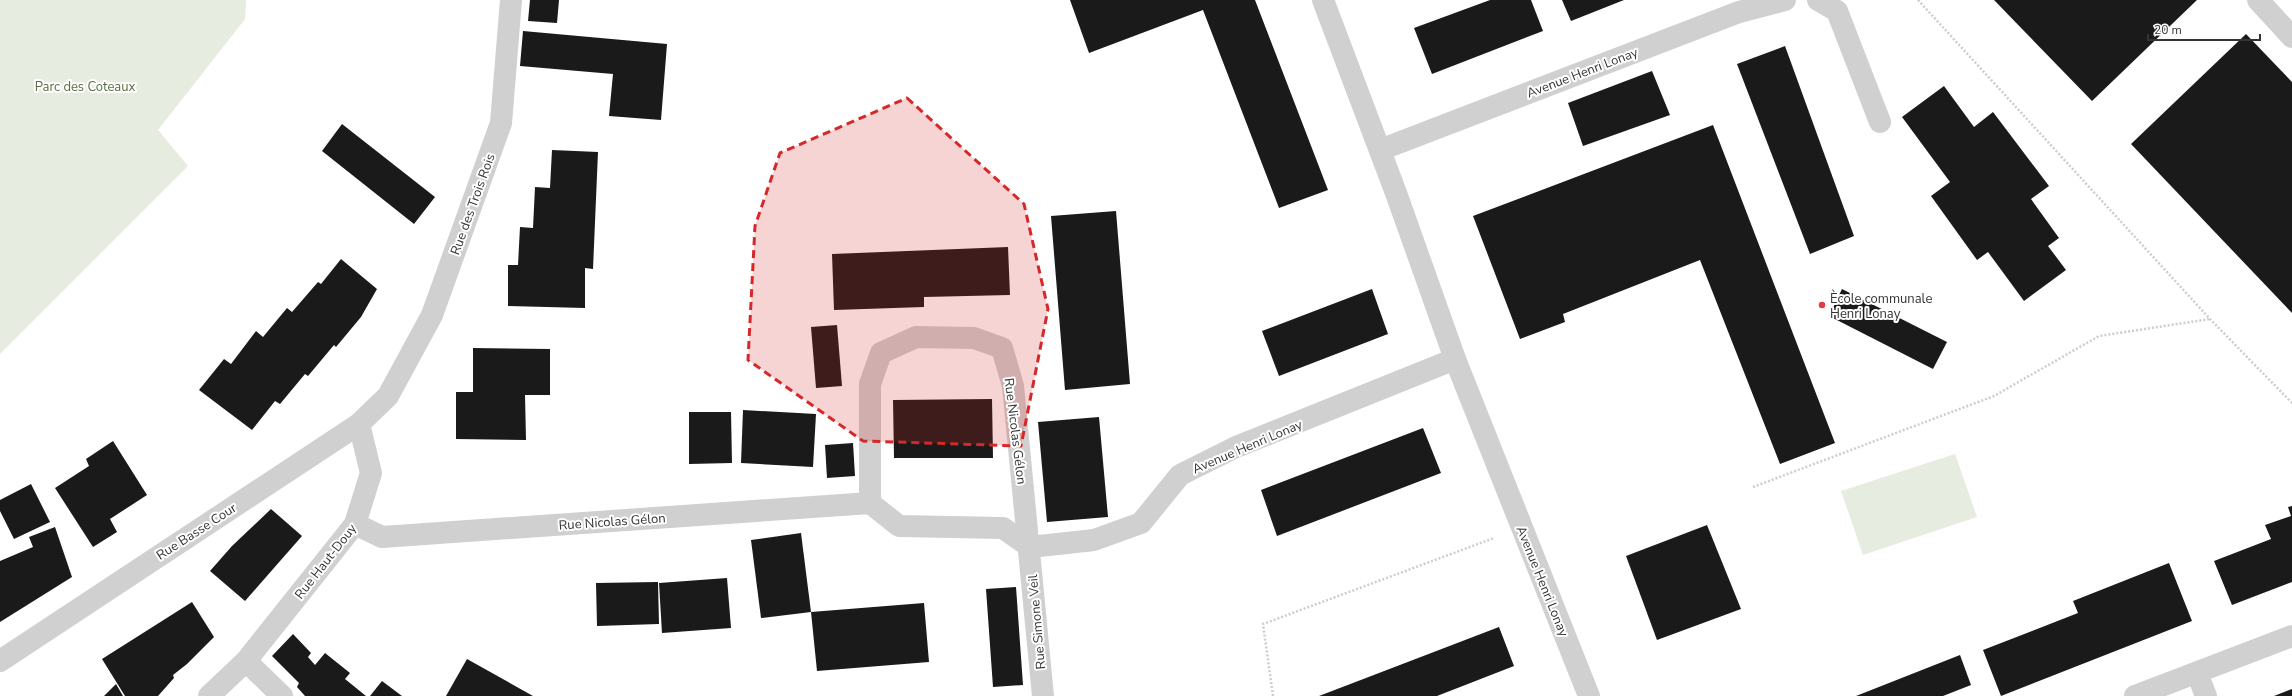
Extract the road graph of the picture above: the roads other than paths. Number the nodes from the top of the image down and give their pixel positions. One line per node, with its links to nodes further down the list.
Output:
1 (511, 0): 10 (street, Rue des Trois Rois)
2 (1323, 0): 8 (street, Avenue Henri Lonay)
3 (1784, 0): 8 (street, Avenue Henri Lonay)
4 (1818, 0): 7 (street)
5 (2258, 0): 6 (street)
6 (2292, 37)
7 (1880, 122)
8 (1380, 150): 9 (street, Avenue Henri Lonay)
9 (1455, 359): 14 (street, Avenue Henri Lonay); 19 (street, Avenue Henri Lonay)
10 (388, 396): 11 (street, Rue Basse Cour)
11 (359, 424): 13 (street, Rue Haut-Douy); 16 (street, Rue Basse Cour)
12 (870, 503): 13 (street, Rue Nicolas Gélon); 14 (street); 14 (street, Rue Nicolas Gélon)
13 (355, 524): 17 (street, Rue Haut-Douy)
14 (1030, 547): 22 (street, Rue Simone Veil)
15 (2292, 636): 18 (street)
16 (0, 661)
17 (246, 661): 20 (street, Rue Haut-Douy); 21 (street)
18 (2197, 673): 23 (street); 24 (street)
19 (1583, 694)
20 (209, 696)
21 (282, 696)
22 (1043, 696)
23 (2135, 696)
24 (2206, 696)

